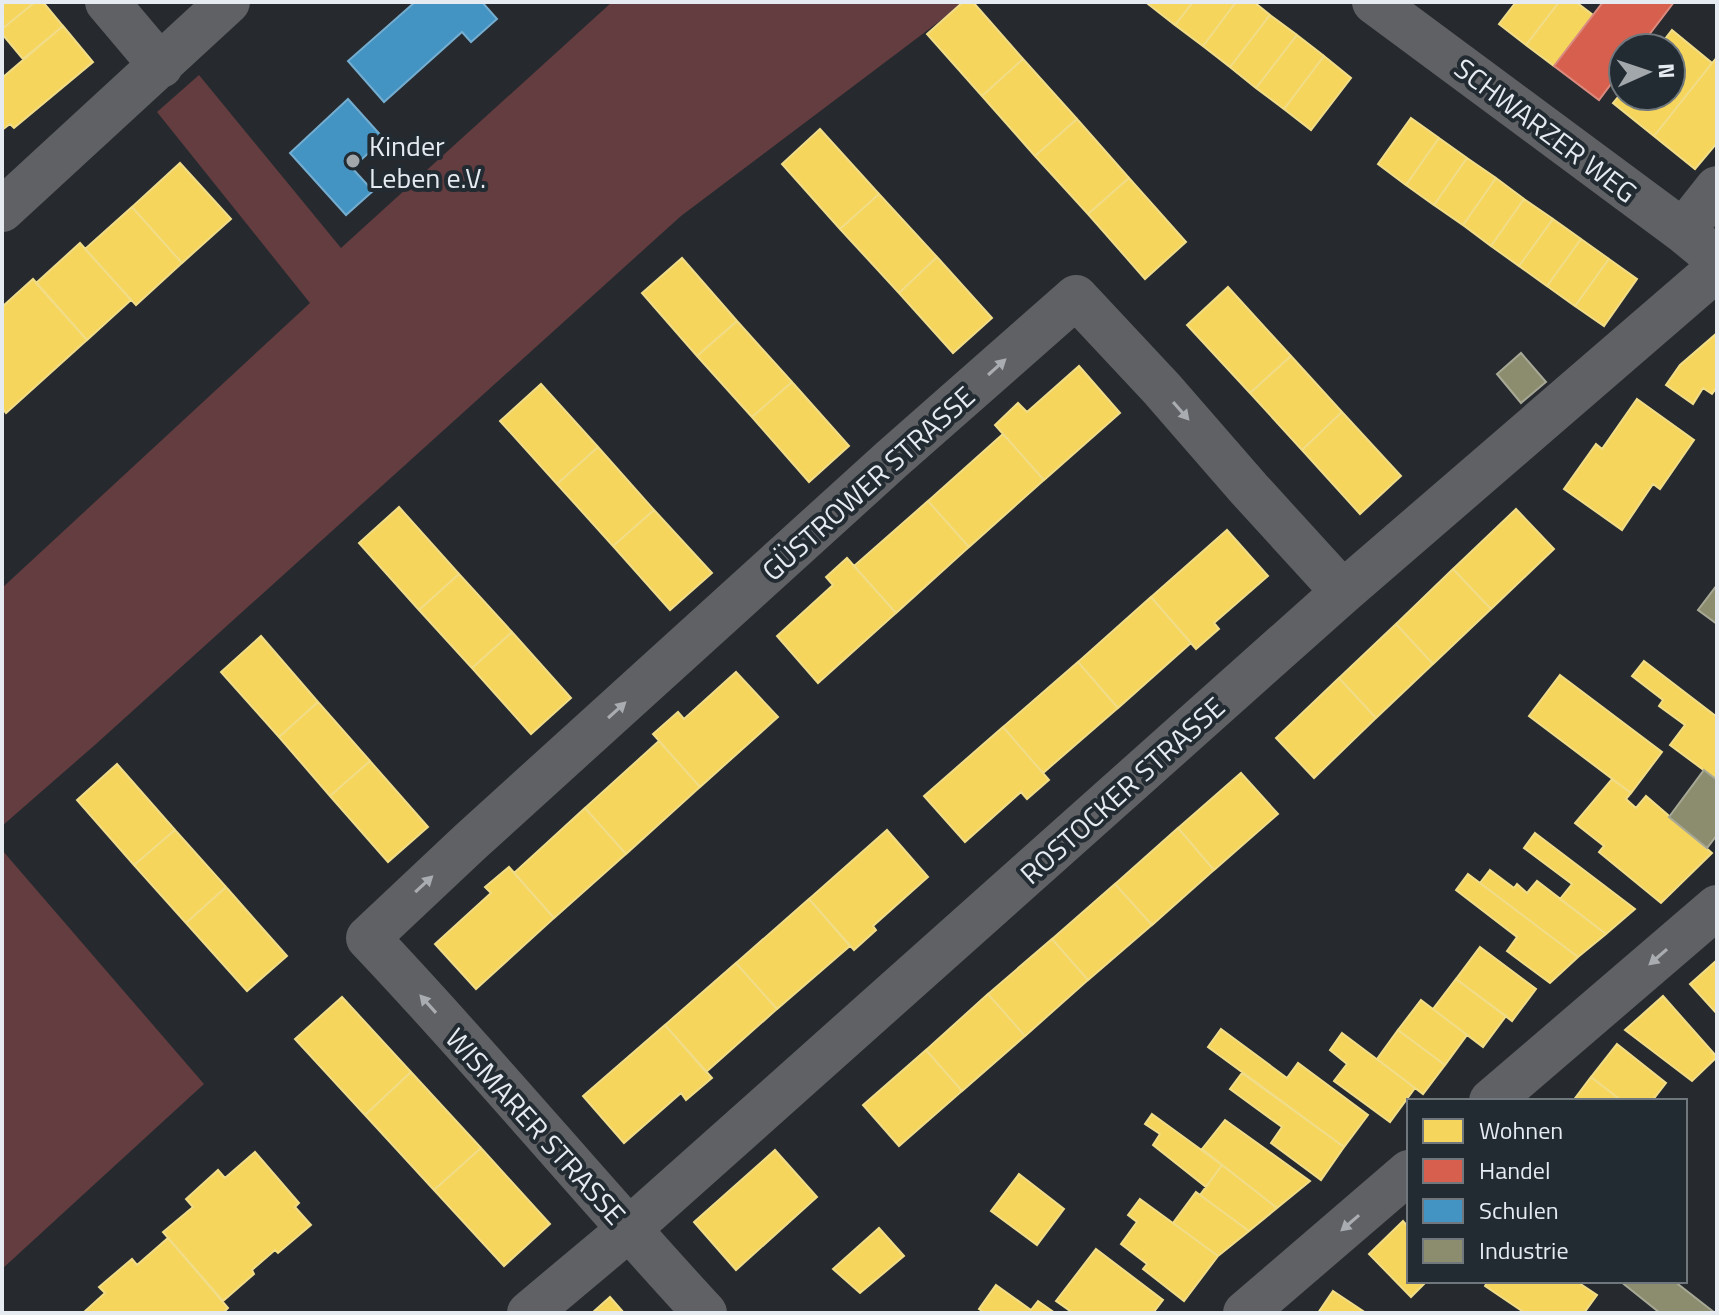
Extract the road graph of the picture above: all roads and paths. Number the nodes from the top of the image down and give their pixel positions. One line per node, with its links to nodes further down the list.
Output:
1 (107, 2): 4 (street)
2 (228, 2): 4 (street)
3 (1374, 2): 7 (street, SCHWARZER WEG)
4 (161, 66): 6 (street)
5 (1717, 188): 7 (street)
6 (2, 210)
7 (1683, 231): 8 (street, SCHWARZER WEG)
8 (1717, 259)
9 (1717, 269): 10 (street, ROSTOCKER STRASSE)
10 (1343, 592): 12 (street, GÜSTROWER STRASSE, one-way to 10); 15 (street, ROSTOCKER STRASSE)
11 (1717, 907): 13 (street, one-way to 13)
12 (368, 938): 15 (street, WISMARER STRASSE, one-way to 12)
13 (1493, 1099)
14 (1407, 1174): 18 (street, one-way to 18)
15 (628, 1230): 16 (street, ROSTOCKER STRASSE); 17 (street, WISMARER STRASSE)
16 (529, 1313)
17 (705, 1313)
18 (1245, 1313)

